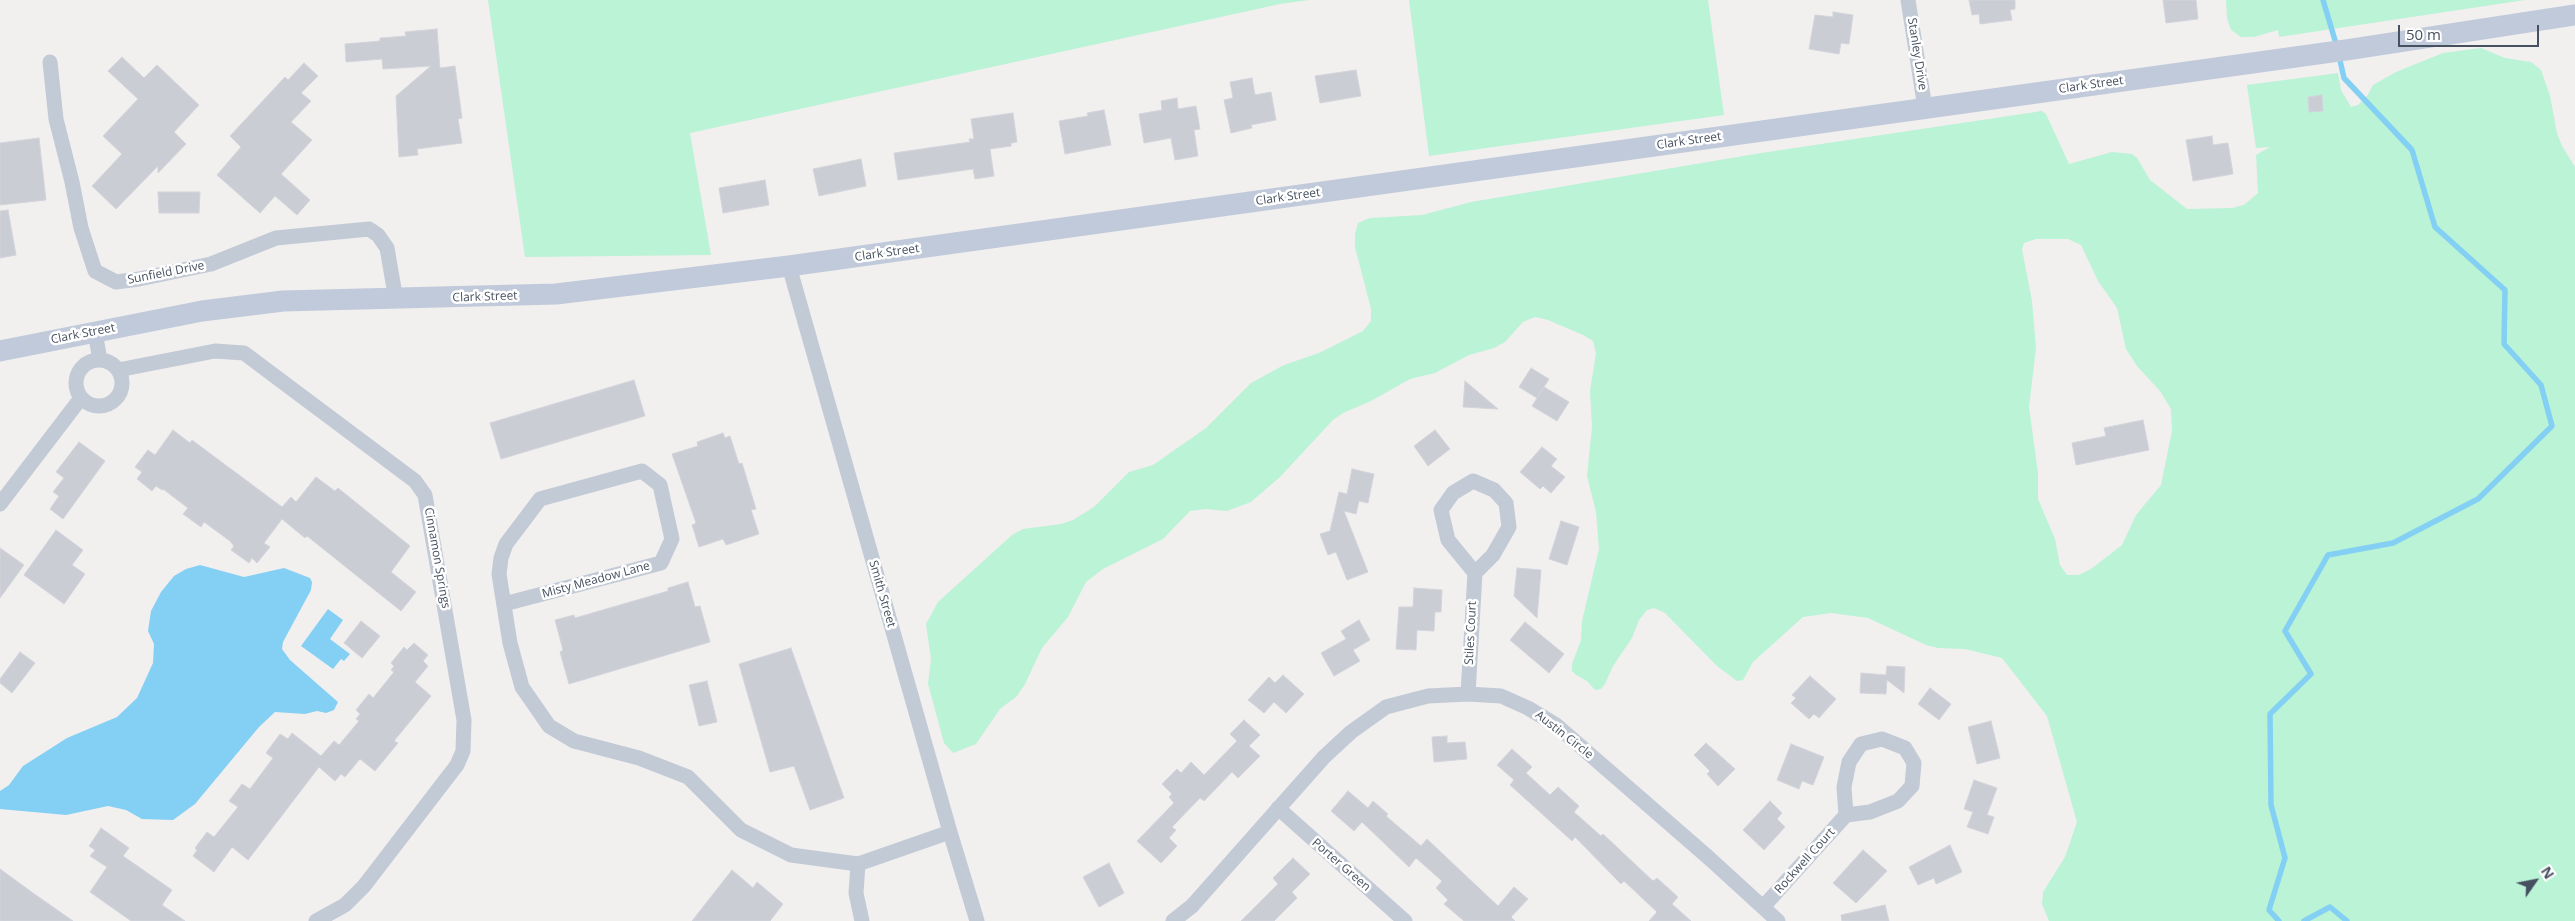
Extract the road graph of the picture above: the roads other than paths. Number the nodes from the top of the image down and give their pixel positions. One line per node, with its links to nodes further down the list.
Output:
1 (1908, 0): 4 (street, Stanley Drive)
2 (2575, 15): 4 (main road, Clark Street)
3 (50, 62): 6 (street, Sunfield Drive)
4 (1925, 108): 5 (main road, Clark Street)
5 (790, 266): 6 (main road, Clark Street); 18 (street, Smith Street)
6 (396, 300): 7 (main road, Clark Street)
7 (95, 332): 8 (main road, Clark Street); 9 (street)
8 (0, 351)
9 (100, 360): 10 (street); 11 (street)
10 (118, 370): 11 (street); 21 (street, Cinnamon Springs)
11 (81, 398): 12 (street)
12 (0, 504)
13 (1475, 573): 13 (street); 15 (street, Stiles Court)
14 (504, 604): 14 (street, Misty Meadow Lane); 19 (street, Misty Meadow Lane)
15 (1468, 694): 16 (street, Austin Circle); 20 (street, Austin Circle)
16 (1278, 808): 24 (street, Austin Circle); 25 (street, Porter Green)
17 (1846, 815): 17 (street); 20 (street, Rockwell Court)
18 (950, 832): 19 (street); 23 (street, Smith Street)
19 (858, 864): 22 (street)
20 (1764, 906): 26 (street, Austin Circle)
21 (316, 921)
22 (862, 921)
23 (977, 921)
24 (1174, 921)
25 (1405, 921)
26 (1778, 921)

